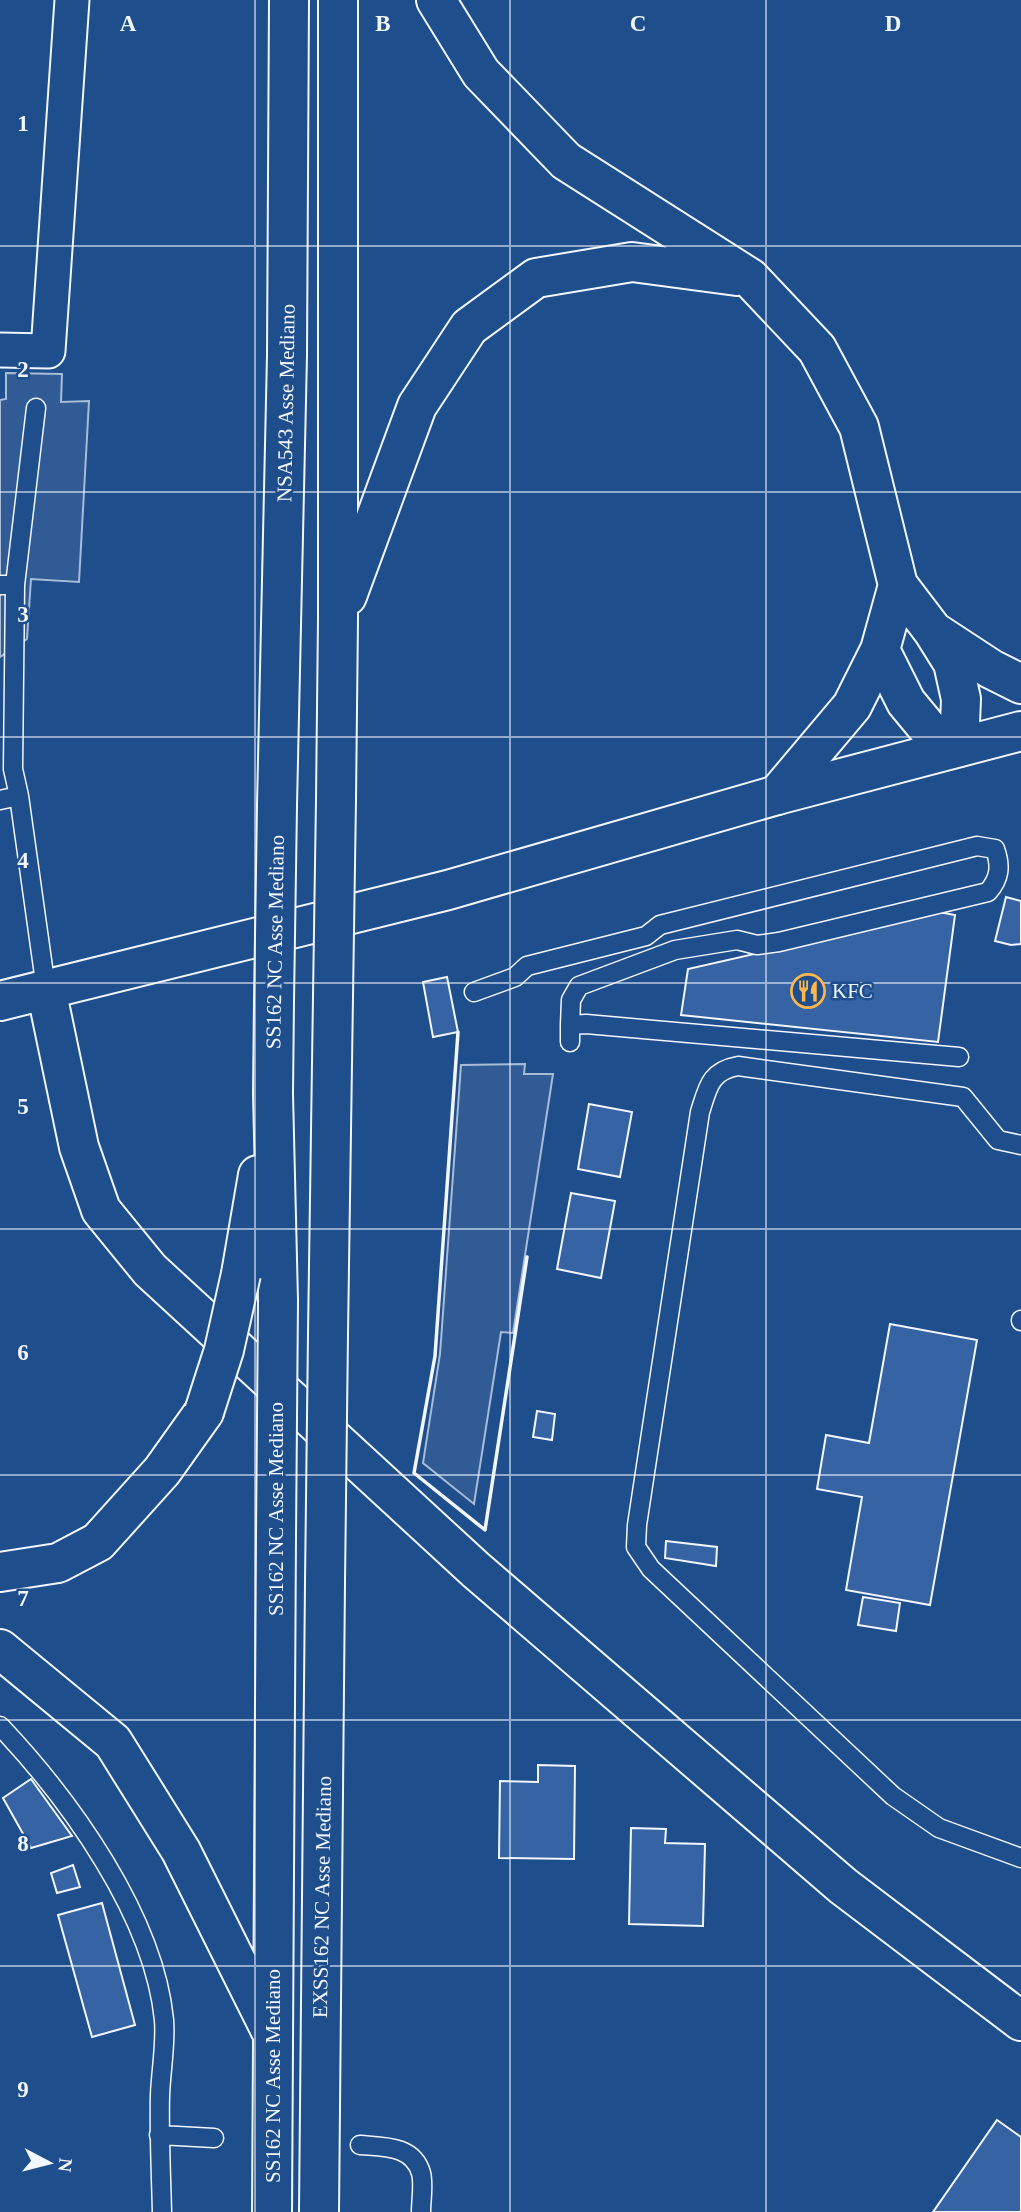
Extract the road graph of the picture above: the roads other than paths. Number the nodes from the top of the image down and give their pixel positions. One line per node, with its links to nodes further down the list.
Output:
1 (72, 0): 6 (street)
2 (289, 0): 20 (main road, NSA543 Asse Mediano)
3 (338, 0): 10 (main road)
4 (436, 0): 5 (main road)
5 (750, 278): 9 (main road); 10 (main road)
6 (0, 350)
7 (36, 408): 8 (lane)
8 (7, 585): 14 (lane)
9 (898, 585): 11 (main road); 12 (main road)
10 (338, 618): 38 (main road, EXSS162 NC Asse Mediano, bridge)
11 (933, 631): 13 (main road); 16 (main road)
12 (880, 650): 16 (main road); 17 (main road)
13 (1021, 684)
14 (7, 690): 18 (lane)
15 (1021, 731): 16 (main road)
16 (954, 748): 17 (main road)
17 (777, 795): 21 (main road)
18 (19, 796): 19 (lane); 21 (lane)
19 (0, 800)
20 (277, 805): 25 (main road, SS162 NC Asse Mediano, bridge)
21 (46, 989): 23 (main road); 31 (main road)
22 (474, 992): 24 (lane)
23 (0, 1001)
24 (959, 1057)
25 (273, 1094): 27 (main road, bridge); 32 (main road, SS162 NC Asse Mediano, bridge)
26 (1021, 1145): 30 (lane)
27 (0, 1572)
28 (0, 1649): 32 (main road)
29 (0, 1726): 33 (lane)
30 (1021, 1858)
31 (1021, 2021)
32 (274, 2036): 37 (main road, SS162 NC Asse Mediano)
33 (159, 2135): 34 (lane); 36 (lane)
34 (214, 2138)
35 (360, 2145): 39 (lane)
36 (163, 2212)
37 (272, 2212)
38 (319, 2212)
39 (421, 2212)

